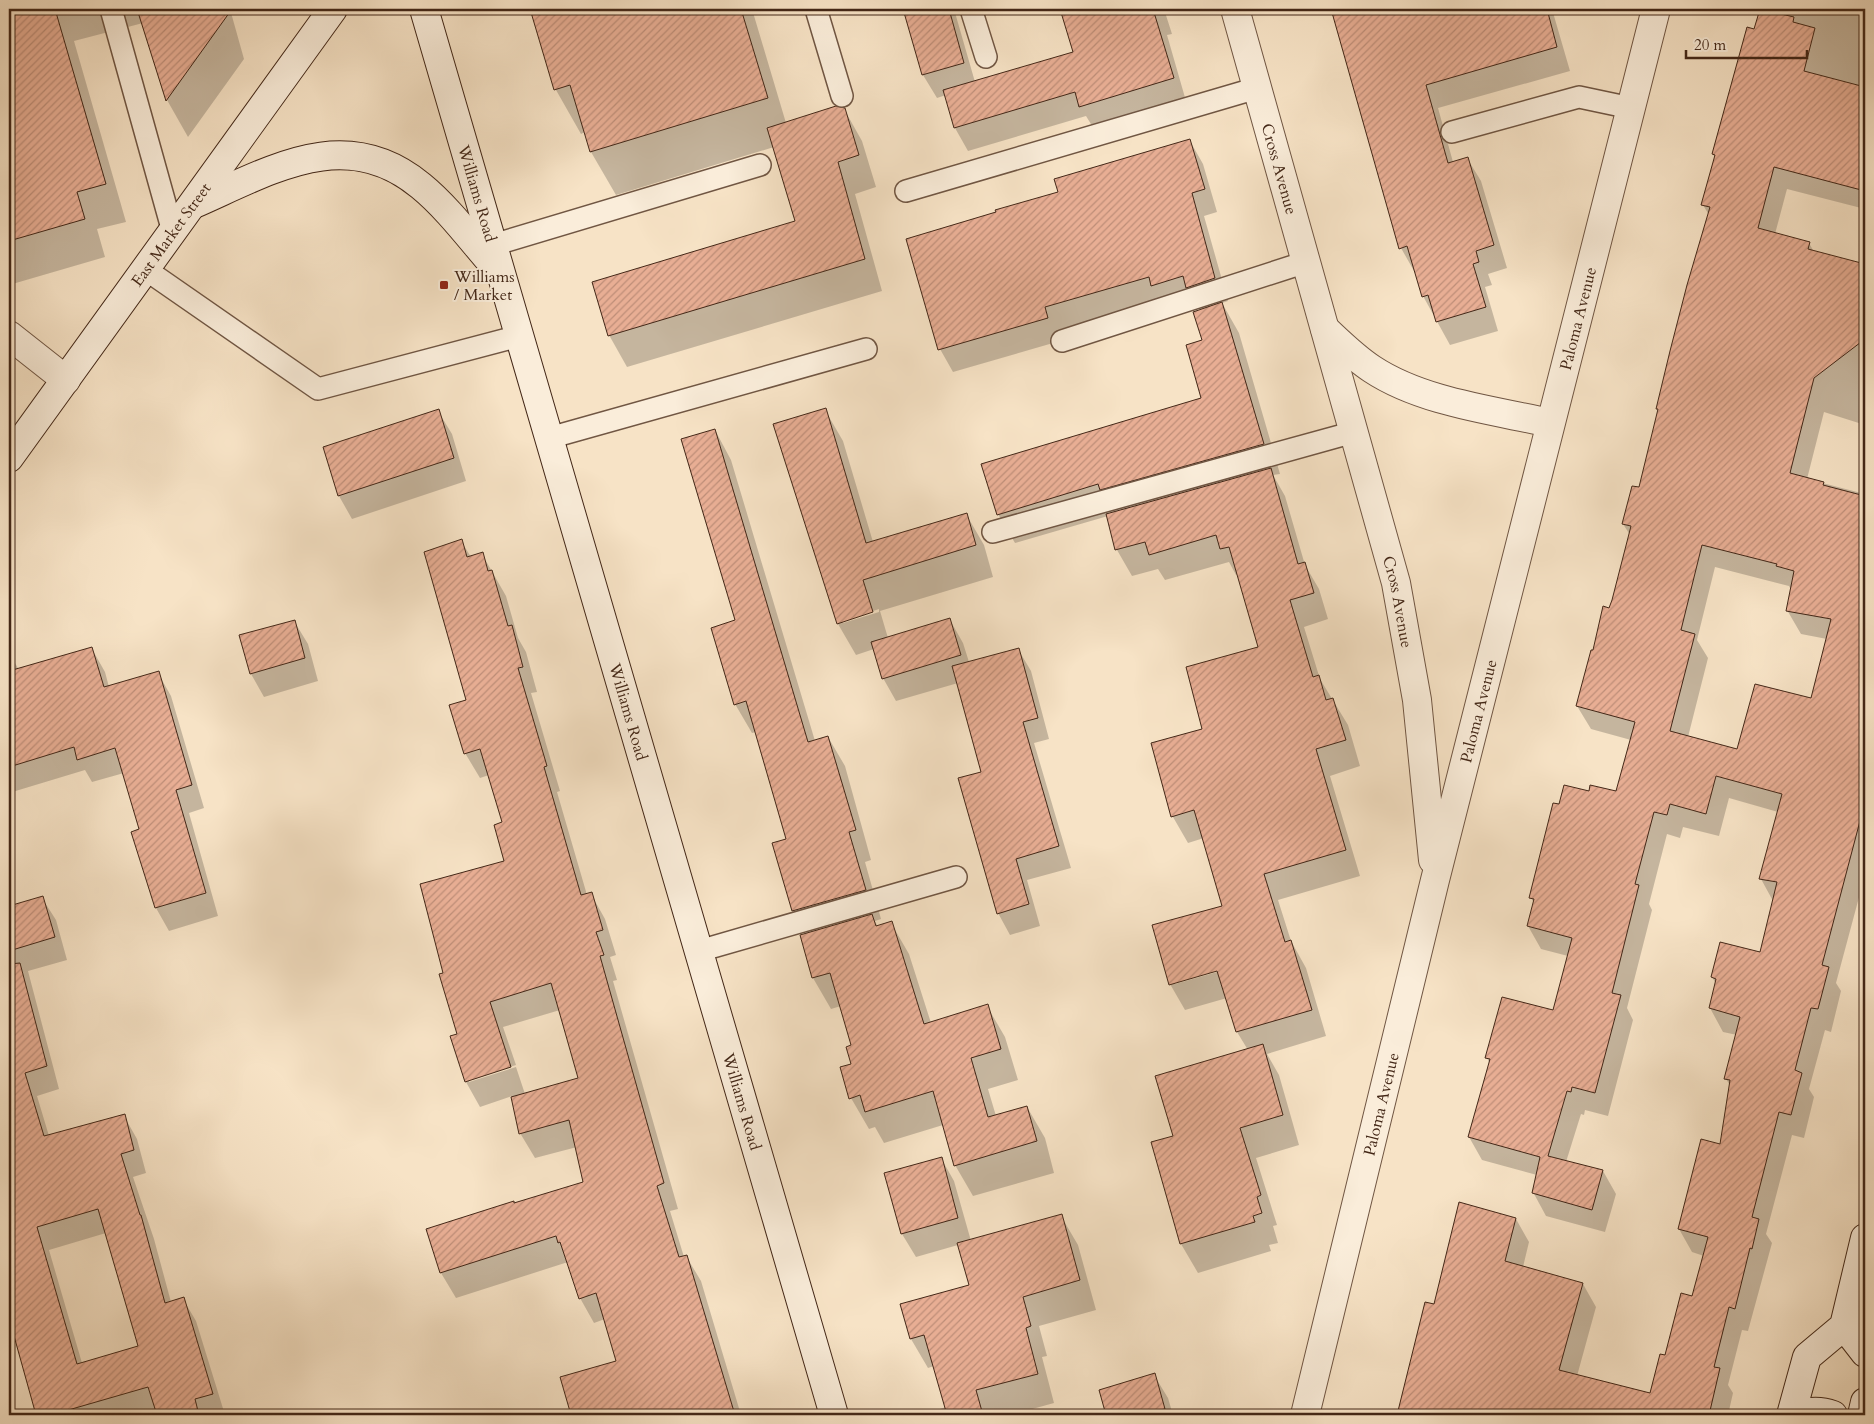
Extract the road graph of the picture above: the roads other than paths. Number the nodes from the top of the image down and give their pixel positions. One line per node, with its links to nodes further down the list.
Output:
1 (111, 9): 16 (lane)
2 (333, 9): 15 (street, East Market Street)
3 (424, 9): 17 (street, Williams Road)
4 (816, 9): 10 (lane)
5 (971, 9): 8 (lane)
6 (1235, 9): 9 (street, Cross Avenue)
7 (1656, 9): 11 (street, Paloma Avenue)
8 (986, 57)
9 (1257, 88): 14 (lane); 18 (street, Cross Avenue)
10 (842, 96)
11 (1631, 108): 12 (lane); 27 (street, Paloma Avenue)
12 (1452, 132)
13 (760, 165): 17 (lane)
14 (906, 191)
15 (192, 205): 16 (street, East Market Street); 20 (street)
16 (173, 232): 19 (street, East Market Street)
17 (493, 245): 20 (street, Williams Road)
18 (1306, 262): 21 (street, Cross Avenue); 24 (lane)
19 (145, 269): 23 (lane); 26 (street, East Market Street)
20 (501, 273): 23 (street, Williams Road)
21 (1325, 329): 27 (street); 28 (street, Cross Avenue)
22 (9, 336): 26 (street)
23 (519, 336): 29 (street, Williams Road)
24 (1062, 341)
25 (866, 349): 29 (lane)
26 (66, 380): 30 (street, East Market Street)
27 (1550, 423): 33 (street, Paloma Avenue)
28 (1354, 432): 31 (lane); 33 (street, Cross Avenue)
29 (549, 438): 34 (street, Williams Road)
30 (9, 458)
31 (993, 532)
32 (956, 877): 34 (lane)
33 (1435, 880): 40 (street, Paloma Avenue)
34 (699, 951): 39 (street, Williams Road)
35 (1864, 1250): 36 (street)
36 (1844, 1326): 37 (street); 41 (street)
37 (1865, 1353)
38 (1865, 1402): 44 (street)
39 (834, 1415)
40 (1305, 1415)
41 (1791, 1415)
42 (1798, 1415): 43 (street)
43 (1833, 1415)
44 (1862, 1415)

